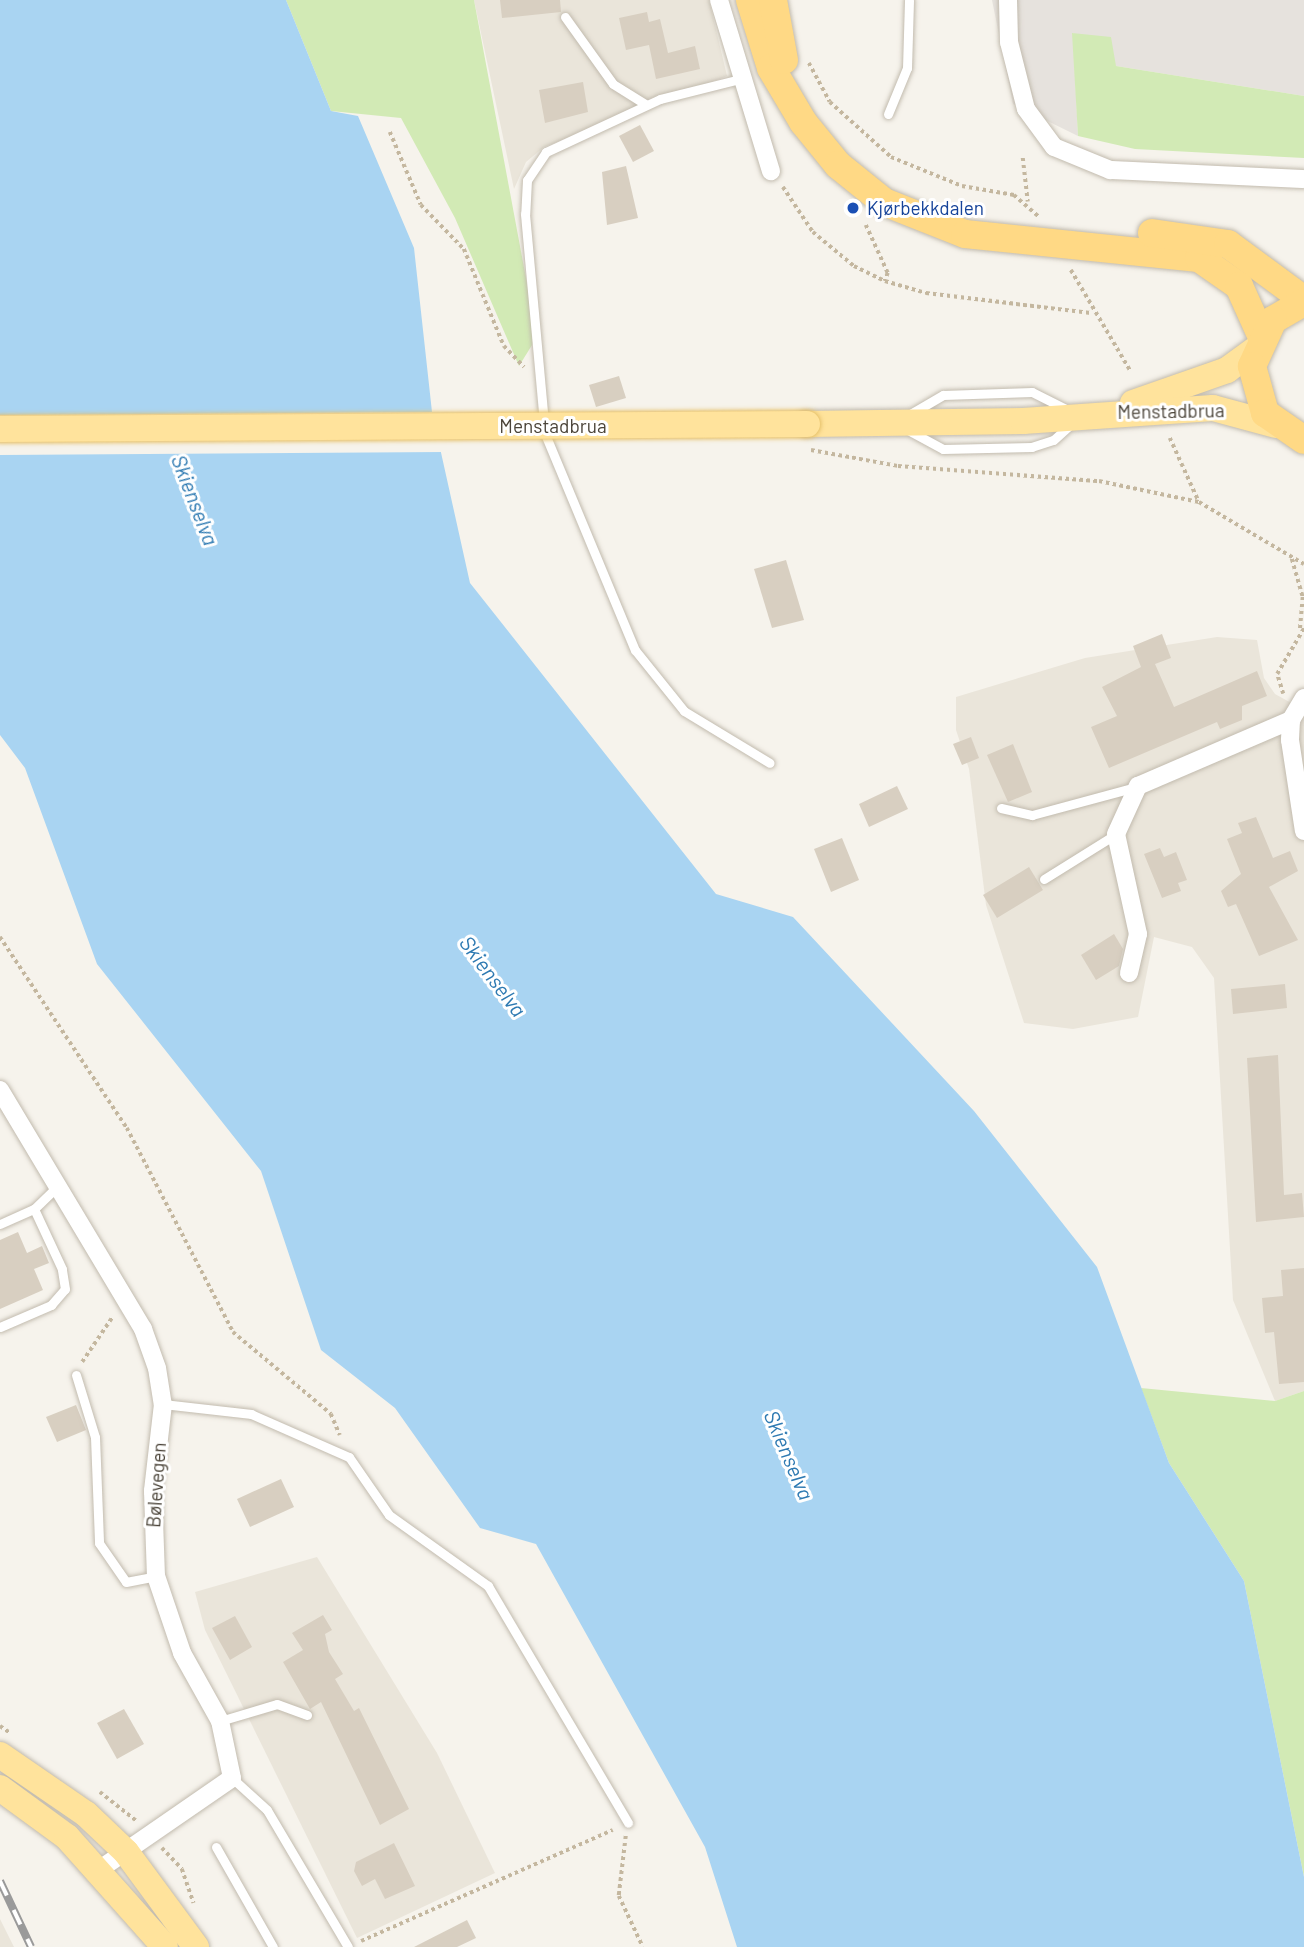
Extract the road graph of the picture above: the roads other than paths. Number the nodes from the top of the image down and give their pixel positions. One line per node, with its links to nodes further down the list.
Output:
1 (719, 0): 7 (street)
2 (750, 0): 8 (highway)
3 (773, 0): 8 (highway)
4 (909, 0): 10 (lane)
5 (1008, 0): 12 (street)
6 (565, 17): 9 (lane)
7 (740, 79): 9 (lane); 11 (street)
8 (791, 97): 13 (highway)
9 (646, 105): 21 (lane)
10 (888, 114)
11 (771, 171)
12 (1304, 179)
13 (1057, 242): 14 (highway); 15 (highway)
14 (1304, 301): 15 (highway)
15 (1258, 342): 16 (main road, Menstadbrua); 18 (highway)
16 (1092, 414): 17 (main road, Menstadbrua, bridge); 18 (main road, Menstadbrua)
17 (0, 429)
18 (1293, 437)
19 (1302, 700): 20 (street)
20 (1291, 720): 22 (street); 24 (street)
21 (770, 763)
22 (1138, 786): 23 (lane); 25 (street)
23 (1001, 808)
24 (1304, 831)
25 (1116, 834): 26 (lane); 27 (street)
26 (1044, 879)
27 (1129, 973)
28 (2, 1097): 29 (street, Bølevegen)
29 (58, 1186): 30 (lane); 34 (street, Bølevegen)
30 (34, 1209): 31 (lane); 32 (lane)
31 (0, 1224)
32 (0, 1326)
33 (76, 1375): 35 (lane)
34 (163, 1404): 35 (street, Bølevegen); 41 (lane)
35 (156, 1576): 37 (street, Bølevegen)
36 (307, 1715): 37 (lane)
37 (220, 1721): 39 (street, Bølevegen)
38 (0, 1755): 43 (main road)
39 (232, 1778): 43 (street); 48 (lane)
40 (0, 1788): 44 (main road)
41 (628, 1823)
42 (216, 1847): 47 (lane)
43 (126, 1852): 44 (street); 46 (main road)
44 (100, 1869): 45 (main road)
45 (165, 1947)
46 (196, 1947)
47 (273, 1947)
48 (348, 1947)

